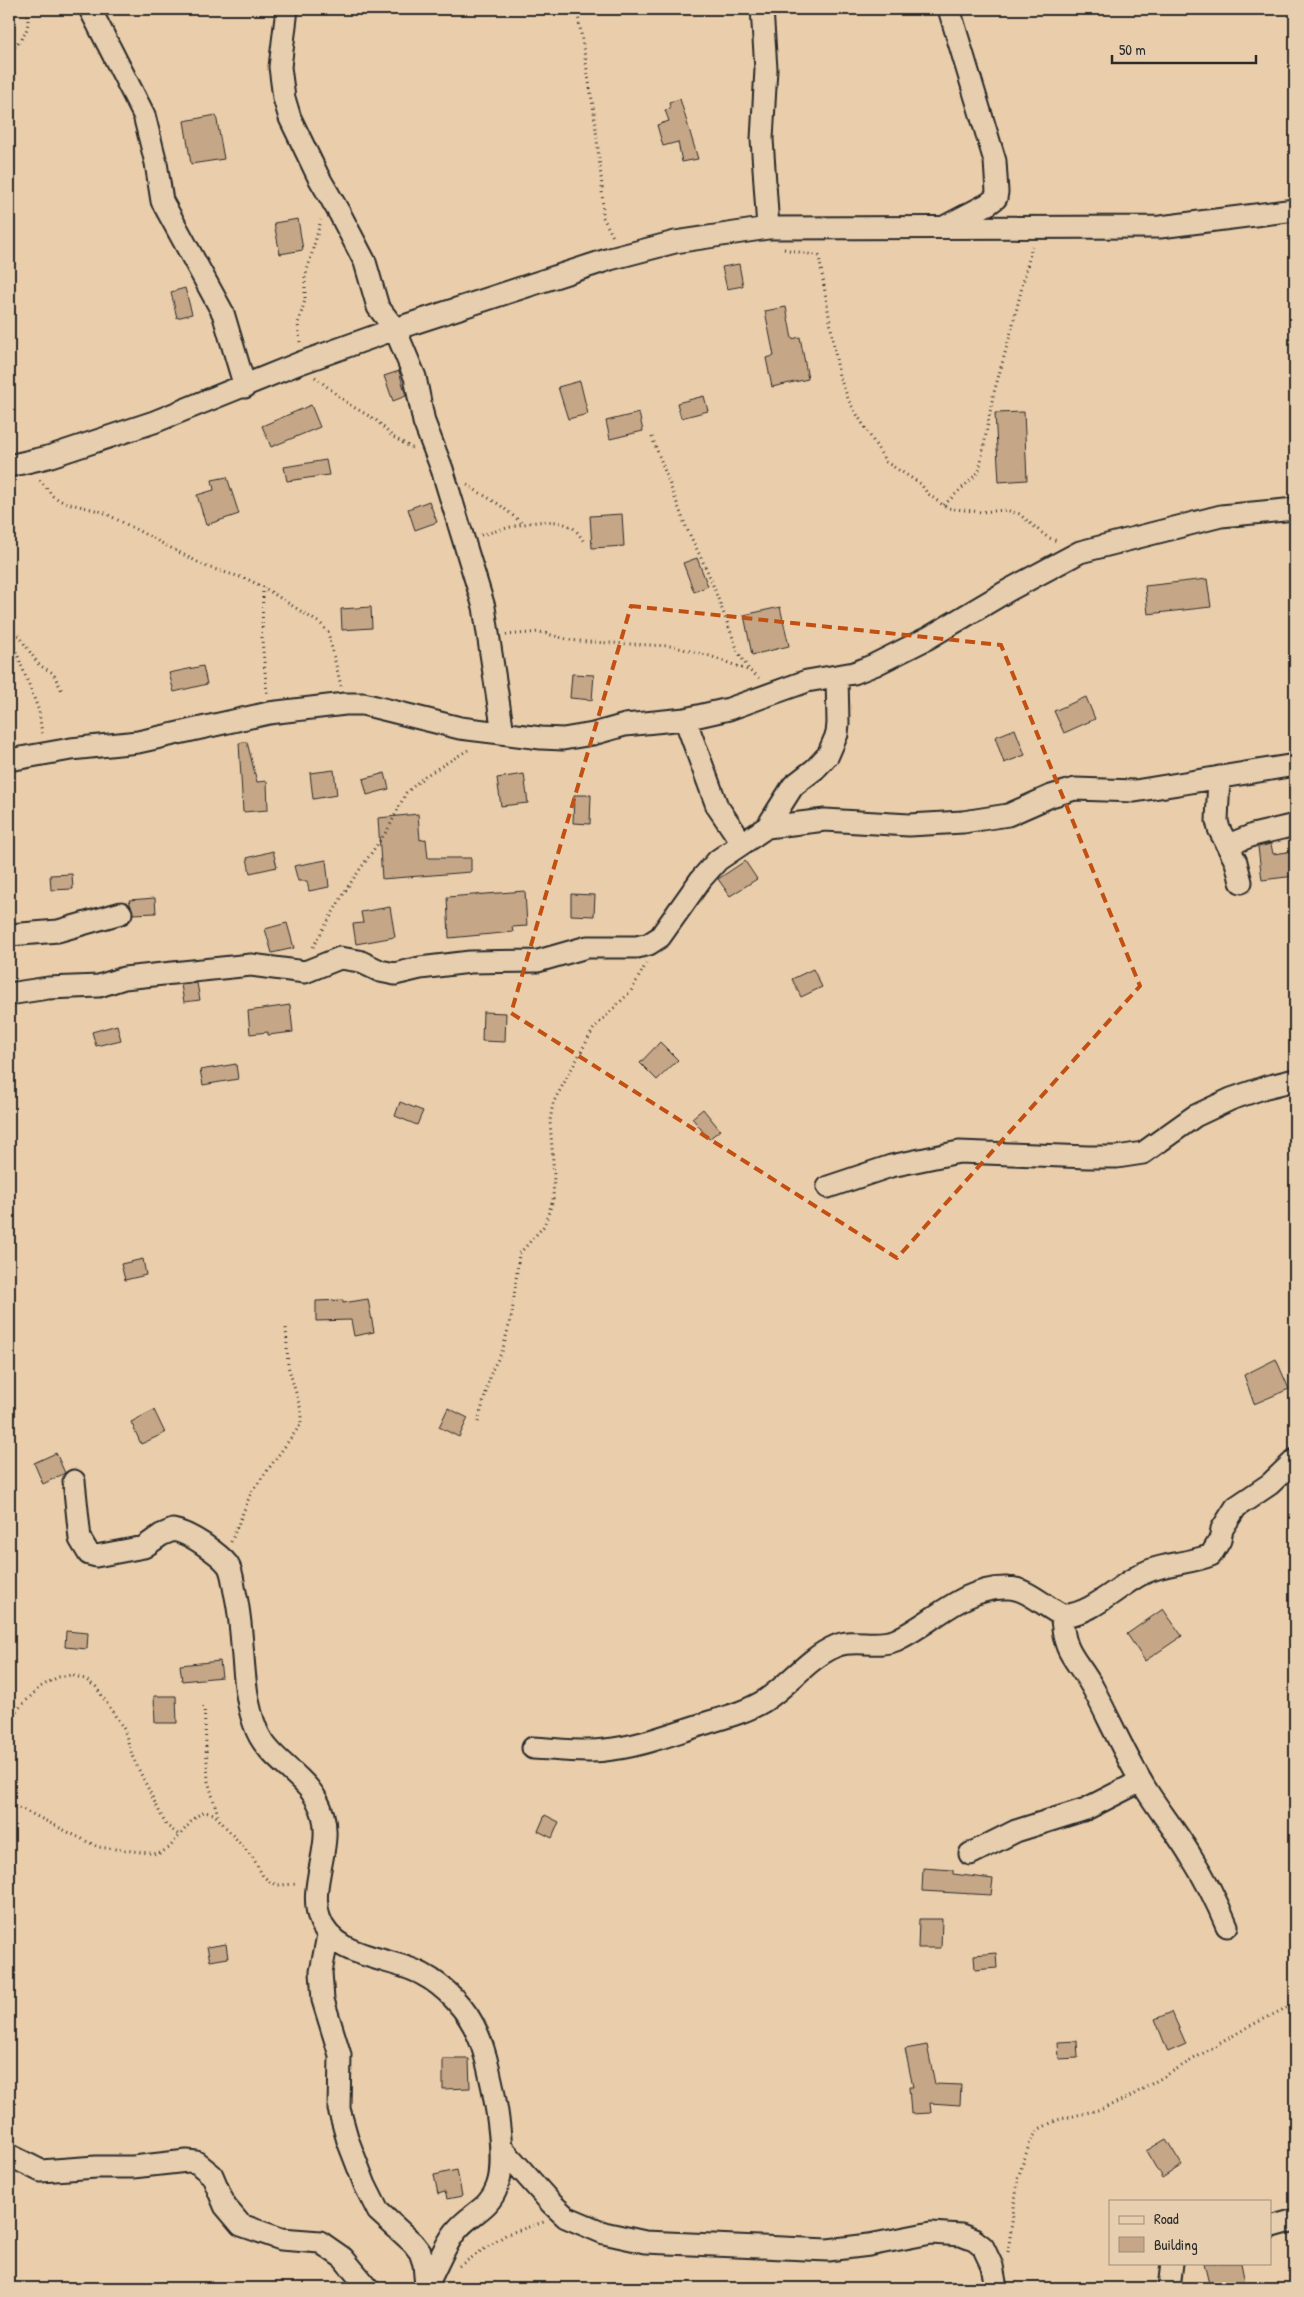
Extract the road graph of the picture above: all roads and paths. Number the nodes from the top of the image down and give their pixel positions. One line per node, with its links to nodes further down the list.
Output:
1 (27, 9): 7 (path)
2 (90, 9): 16 (street)
3 (287, 9): 8 (street)
4 (577, 9): 13 (path)
5 (762, 9): 12 (street)
6 (949, 9): 10 (street)
7 (9, 56)
8 (328, 192): 14 (street); 15 (path)
9 (1295, 210): 11 (street)
10 (942, 228): 11 (street); 12 (street)
11 (1036, 228): 20 (path)
12 (772, 237): 13 (street); 20 (path)
13 (624, 255): 14 (street)
14 (395, 329): 15 (street); 19 (street)
15 (300, 363): 16 (street); 19 (path)
16 (246, 387): 18 (street)
17 (652, 437): 29 (path)
18 (16, 464): 26 (path)
19 (441, 465): 22 (path); 23 (street)
20 (944, 505): 25 (path)
21 (1295, 509): 25 (street)
22 (524, 525): 23 (path); 24 (path)
23 (464, 539): 28 (street)
24 (584, 542)
25 (1080, 552): 30 (street)
26 (263, 587): 33 (path); 34 (path)
27 (9, 632): 32 (path); 37 (path)
28 (489, 634): 29 (path); 36 (street)
29 (750, 671): 31 (path)
30 (837, 677): 31 (street); 42 (street)
31 (782, 689): 35 (street)
32 (62, 691)
33 (345, 704): 34 (street); 36 (street)
34 (269, 713): 37 (street)
35 (685, 719): 36 (street); 43 (street)
36 (495, 732): 49 (path)
37 (44, 754): 38 (street)
38 (9, 760)
39 (1295, 765): 40 (street)
40 (1219, 777): 42 (street); 44 (street)
41 (1295, 825): 44 (street)
42 (767, 827): 43 (street)
43 (742, 843): 48 (street)
44 (1228, 846): 45 (street)
45 (1241, 882)
46 (121, 914): 47 (street)
47 (9, 935)
48 (660, 937): 49 (street); 54 (path)
49 (299, 972): 50 (street)
50 (9, 994)
51 (1295, 1080): 52 (street)
52 (828, 1187)
53 (286, 1326): 57 (path)
54 (478, 1422)
55 (1295, 1460): 58 (street)
56 (74, 1481): 57 (street)
57 (228, 1567): 67 (street)
58 (1062, 1615): 61 (street); 62 (street)
59 (204, 1706): 64 (path)
60 (9, 1718): 65 (path)
61 (533, 1748)
62 (1141, 1781): 66 (street); 68 (street)
63 (9, 1806): 65 (path)
64 (218, 1816): 65 (path); 67 (path)
65 (178, 1835)
66 (970, 1854)
67 (318, 1880): 69 (street)
68 (1227, 1926)
69 (328, 1935): 71 (street); 80 (street)
70 (1295, 2006): 76 (path)
71 (501, 2147): 73 (street); 80 (street)
72 (9, 2155): 79 (street)
73 (566, 2217): 78 (path); 81 (street)
74 (1295, 2220): 75 (street)
75 (1272, 2226)
76 (1008, 2255)
77 (1172, 2264): 82 (street)
78 (458, 2266)
79 (368, 2288)
80 (425, 2288)
81 (996, 2288)
82 (1168, 2288)

